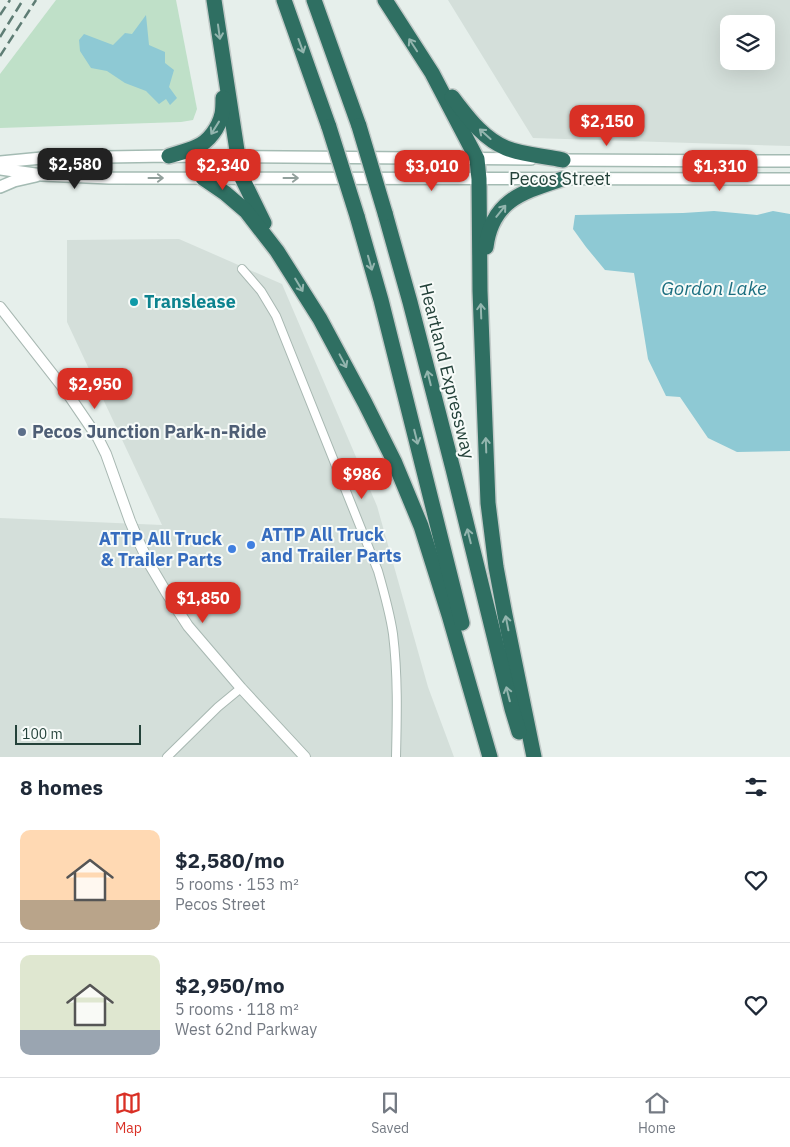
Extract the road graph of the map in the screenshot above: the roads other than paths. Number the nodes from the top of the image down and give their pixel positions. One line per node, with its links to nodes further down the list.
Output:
1 (214, 0): 5 (highway, one-way to 5)
2 (284, 0): 30 (highway, one-way to 30, bridge)
3 (314, 0): 31 (highway, Heartland Expressway, one-way to 3, bridge)
4 (385, 0): 6 (highway, one-way to 4)
5 (224, 64): 7 (highway, one-way to 7); 8 (highway)
6 (432, 74): 9 (highway); 10 (highway, one-way to 6)
7 (169, 156): 8 (main road, Pecos Street); 11 (main road, Pecos Street)
8 (238, 157): 9 (main road, Pecos Street); 16 (highway)
9 (476, 159): 10 (main road, Pecos Street); 17 (highway)
10 (563, 160): 12 (main road, Pecos Street)
11 (0, 162)
12 (790, 162)
13 (0, 169): 14 (main road, Pecos Street)
14 (42, 175): 15 (main road, Pecos Street, one-way to 15); 20 (main road)
15 (203, 178): 16 (main road, Pecos Street); 21 (highway)
16 (242, 178): 17 (main road, Pecos Street, one-way to 17); 21 (highway)
17 (479, 179): 18 (main road, Pecos Street); 23 (highway)
18 (562, 179): 19 (main road, Pecos Street); 23 (highway, one-way to 18)
19 (790, 179)
20 (0, 187)
21 (277, 251): 29 (highway, one-way to 29)
22 (242, 269): 28 (street)
23 (480, 291): 32 (highway, one-way to 23)
24 (0, 307): 25 (street)
25 (241, 688): 26 (street); 27 (street)
26 (167, 757)
27 (305, 757)
28 (396, 757)
29 (490, 757)
30 (496, 757)
31 (527, 757)
32 (534, 757)

